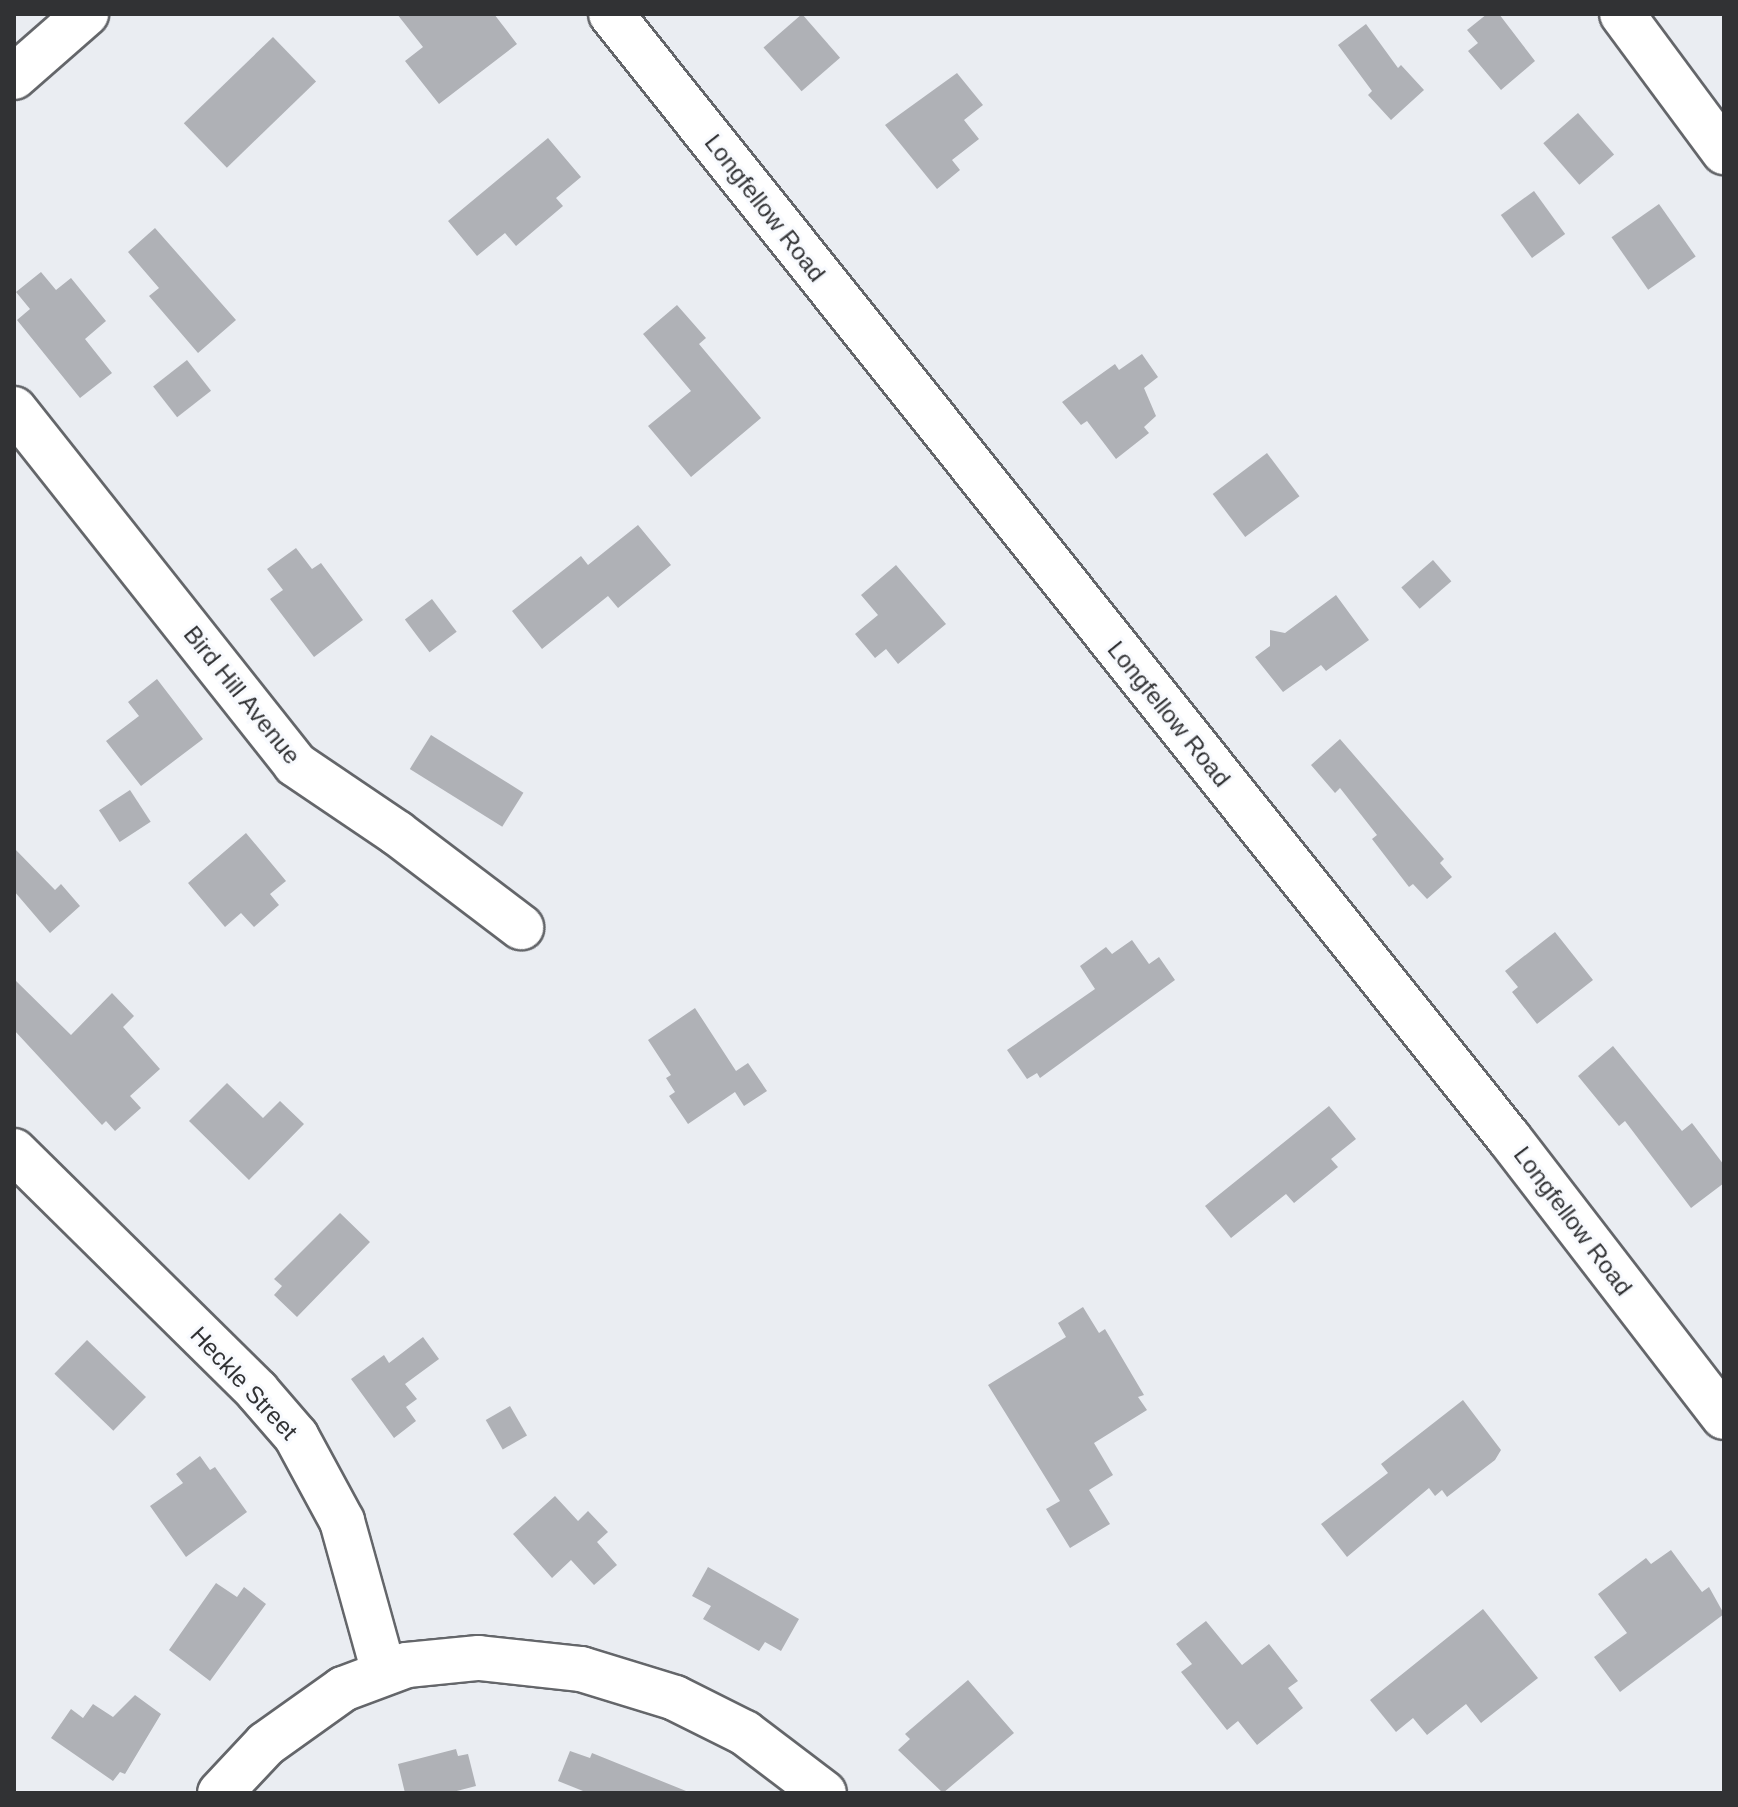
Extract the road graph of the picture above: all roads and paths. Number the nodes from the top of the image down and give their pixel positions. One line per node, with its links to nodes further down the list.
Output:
1 (86, 14): 4 (street)
2 (611, 14): 9 (street, Longfellow Road)
3 (1622, 14): 5 (street)
4 (14, 77)
5 (1724, 152)
6 (14, 409): 7 (street, Bird Hill Avenue)
7 (521, 927)
8 (14, 1151): 10 (street, Heckle Street)
9 (1724, 1417)
10 (384, 1672): 11 (street); 12 (street)
11 (220, 1793)
12 (824, 1793)

